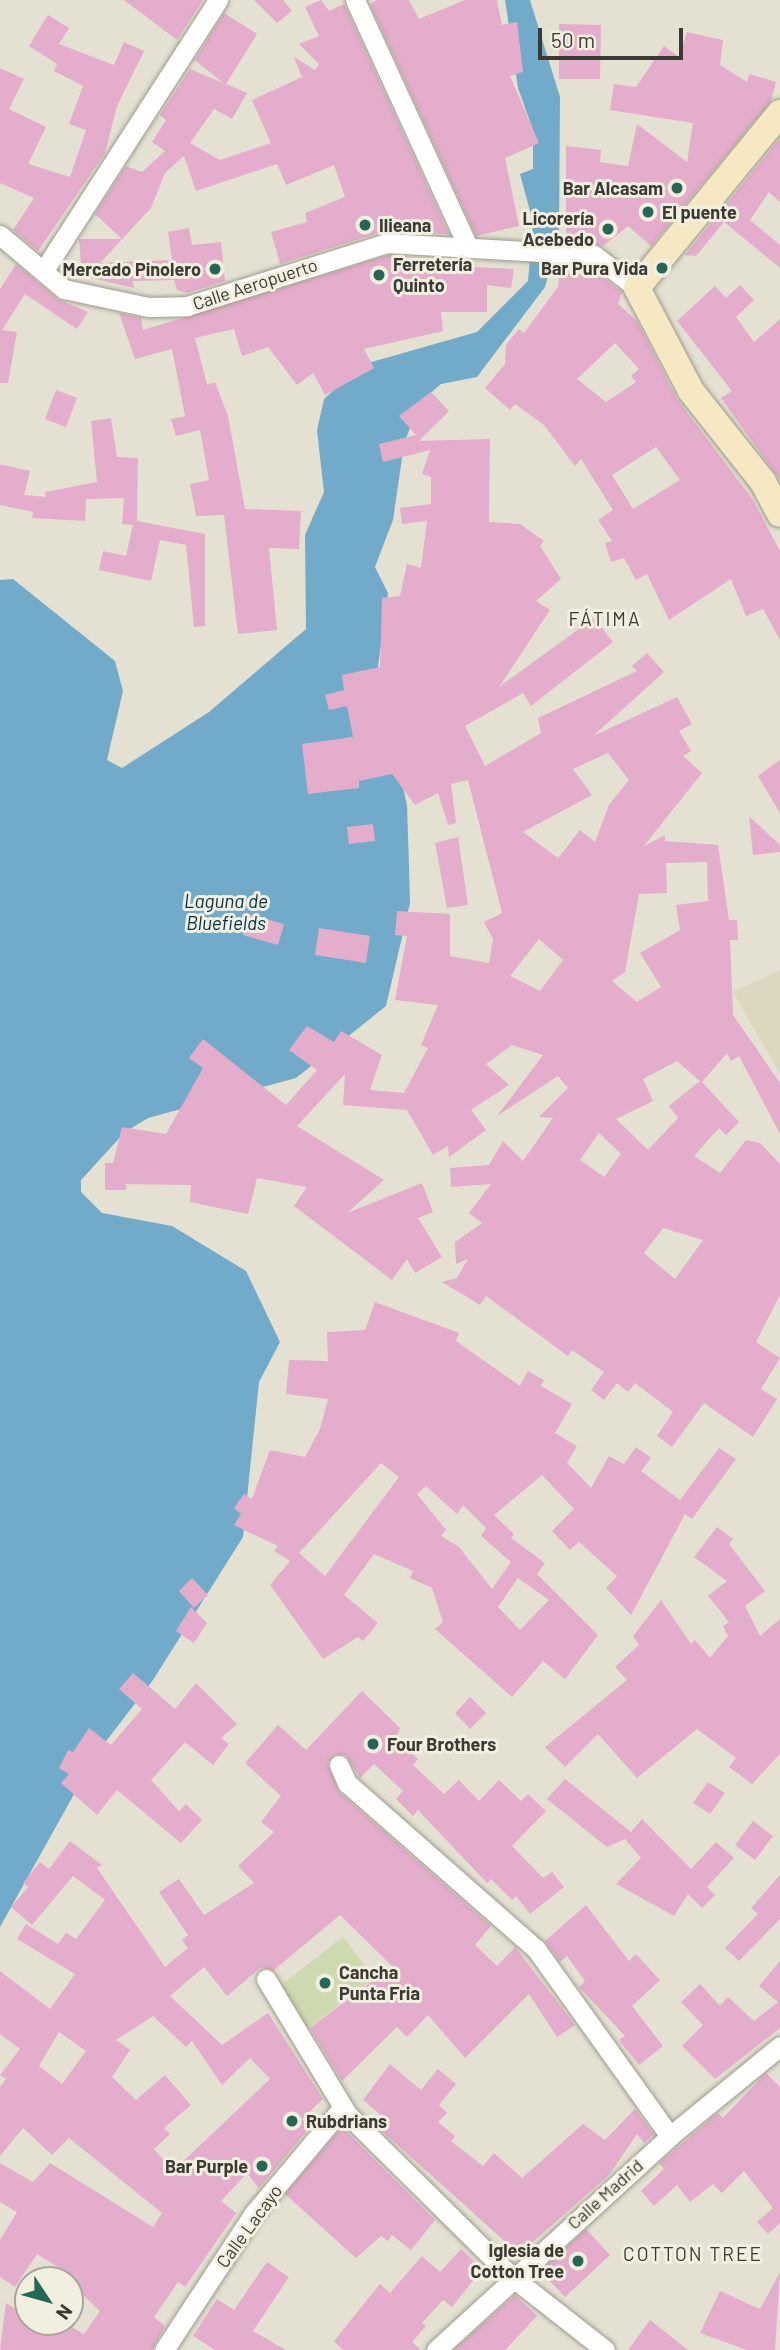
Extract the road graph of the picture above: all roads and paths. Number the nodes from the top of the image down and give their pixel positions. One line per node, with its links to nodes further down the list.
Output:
1 (218, 0): 6 (street)
2 (355, 0): 5 (street)
3 (780, 113): 7 (street)
4 (0, 235): 6 (street, Calle Aeropuerto)
5 (477, 245): 6 (street, Calle Aeropuerto); 7 (street, Calle Aeropuerto)
6 (46, 267)
7 (636, 288): 8 (street)
8 (780, 514)
9 (339, 1765): 13 (street)
10 (266, 1979): 12 (street)
11 (780, 2046): 13 (street, Calle Madrid)
12 (342, 2108): 14 (street); 15 (street, Calle Lacayo)
13 (670, 2136): 14 (street, Calle Madrid)
14 (512, 2277): 16 (street, Calle Madrid); 17 (street)
15 (164, 2350)
16 (436, 2350)
17 (604, 2350)

